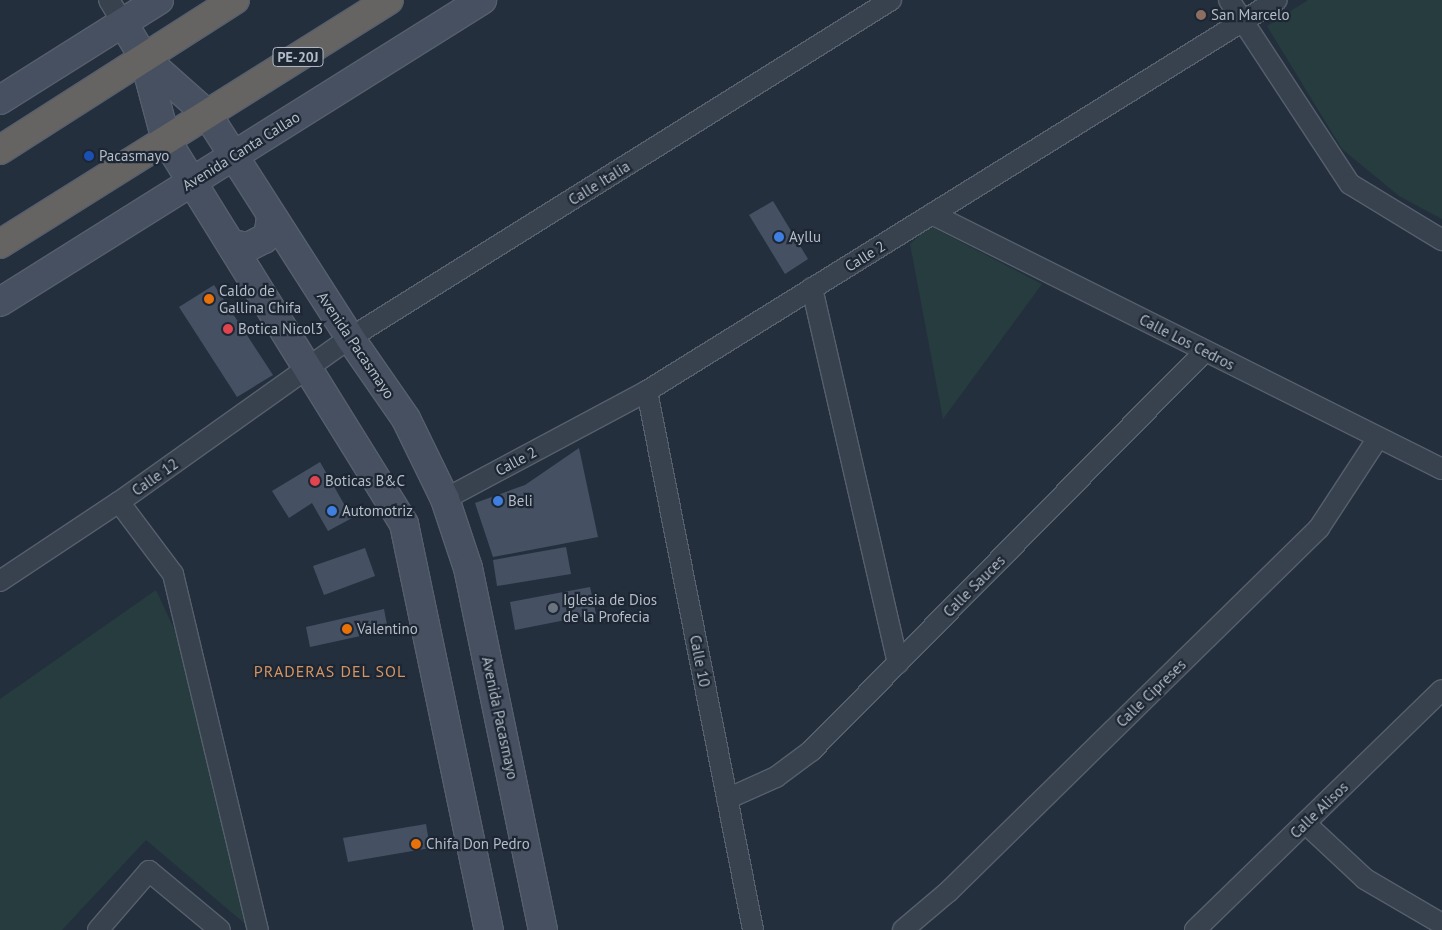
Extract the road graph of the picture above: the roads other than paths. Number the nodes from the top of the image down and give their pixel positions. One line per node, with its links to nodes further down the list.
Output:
1 (159, 0): 8 (main road)
2 (235, 0): 10 (highway)
3 (389, 0): 12 (highway, PE-20J)
4 (482, 0): 15 (main road, Avenida Canta Callao)
5 (891, 0): 24 (street, Calle Italia)
6 (1229, 0): 9 (street)
7 (1277, 0): 9 (street, Calle 2)
8 (116, 11): 10 (main road); 11 (main road)
9 (1243, 21): 17 (street, Calle 2); 19 (street)
10 (144, 58): 12 (main road, Avenida Pacasmayo); 13 (main road); 14 (highway)
11 (0, 100)
12 (207, 114): 13 (highway, PE-20J); 15 (main road, Avenida Pacasmayo)
13 (166, 140): 16 (main road); 20 (highway, PE-20J)
14 (0, 150)
15 (234, 156): 16 (main road, Avenida Canta Callao); 18 (main road, Avenida Pacasmayo)
16 (192, 182): 21 (main road); 23 (main road, Avenida Canta Callao)
17 (932, 214): 22 (street, Calle 2); 25 (street, Calle Los Cedros)
18 (271, 215): 21 (main road); 24 (main road, Avenida Pacasmayo)
19 (1442, 240)
20 (0, 244)
21 (231, 244): 26 (main road)
22 (812, 288): 27 (street, Calle 2); 33 (street)
23 (0, 302)
24 (350, 338): 26 (street, Calle Italia); 30 (main road, Avenida Pacasmayo)
25 (1205, 351): 28 (street, Calle Los Cedros); 33 (street, Calle Sauces)
26 (309, 369): 31 (street, Calle 12); 41 (main road)
27 (647, 392): 30 (street, Calle 2); 35 (street, Calle 10)
28 (1378, 438): 29 (street, Calle Los Cedros); 44 (street, Calle Cipreses)
29 (1442, 469)
30 (446, 499): 42 (main road, Avenida Pacasmayo)
31 (119, 502): 32 (street, Calle 12); 40 (street)
32 (0, 581)
33 (898, 663): 35 (street, Calle Sauces)
34 (1442, 690): 36 (street, Calle Alisos)
35 (727, 799): 43 (street, Calle 10)
36 (1305, 823): 37 (street); 45 (street, Calle Alisos)
37 (1442, 924)
38 (98, 930): 39 (street)
39 (220, 930)
40 (258, 930)
41 (489, 930)
42 (543, 930)
43 (753, 930)
44 (904, 930)
45 (1195, 930)

